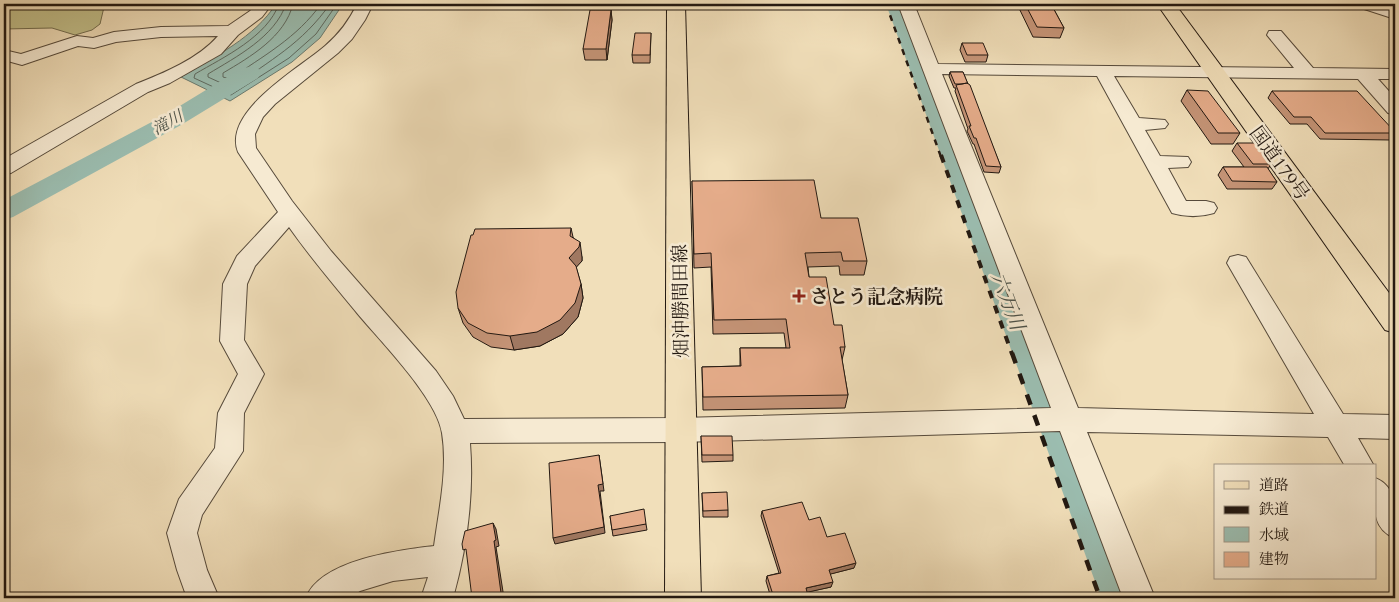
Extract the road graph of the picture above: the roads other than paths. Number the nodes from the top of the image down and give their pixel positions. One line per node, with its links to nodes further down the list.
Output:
1 (264, 4): 8 (street)
2 (365, 4): 24 (street)
3 (676, 4): 30 (main road, 畑沖勝間田線)
4 (906, 4): 11 (street)
5 (1166, 4): 13 (main road, 国道179号)
6 (1364, 4): 7 (street)
7 (1395, 14)
8 (232, 31): 10 (street); 22 (street)
9 (1275, 36): 14 (street)
10 (4, 55)
11 (933, 69): 12 (street); 27 (street)
12 (1102, 70): 13 (street); 18 (street)
13 (1214, 71): 14 (street); 26 (main road, 国道179号)
14 (1307, 72): 15 (street)
15 (1363, 74): 16 (street); 17 (street)
16 (1395, 74)
17 (1395, 109)
18 (1132, 124): 19 (street); 20 (street)
19 (1158, 124)
20 (1154, 162): 21 (street); 23 (street)
21 (1181, 162)
22 (4, 168)
23 (1206, 208)
24 (289, 213): 31 (street); 36 (street)
25 (1238, 263): 28 (street)
26 (1395, 322)
27 (1057, 420): 28 (street); 30 (street); 40 (street)
28 (1336, 426): 29 (street); 32 (street)
29 (1395, 427)
30 (681, 430): 31 (street); 39 (main road, 畑沖勝間田線)
31 (456, 431): 35 (street)
32 (1359, 464)
33 (1376, 493): 34 (street)
34 (1395, 524)
35 (448, 559): 37 (street); 38 (street)
36 (203, 598)
37 (322, 598)
38 (438, 598)
39 (682, 598)
40 (1139, 598)

